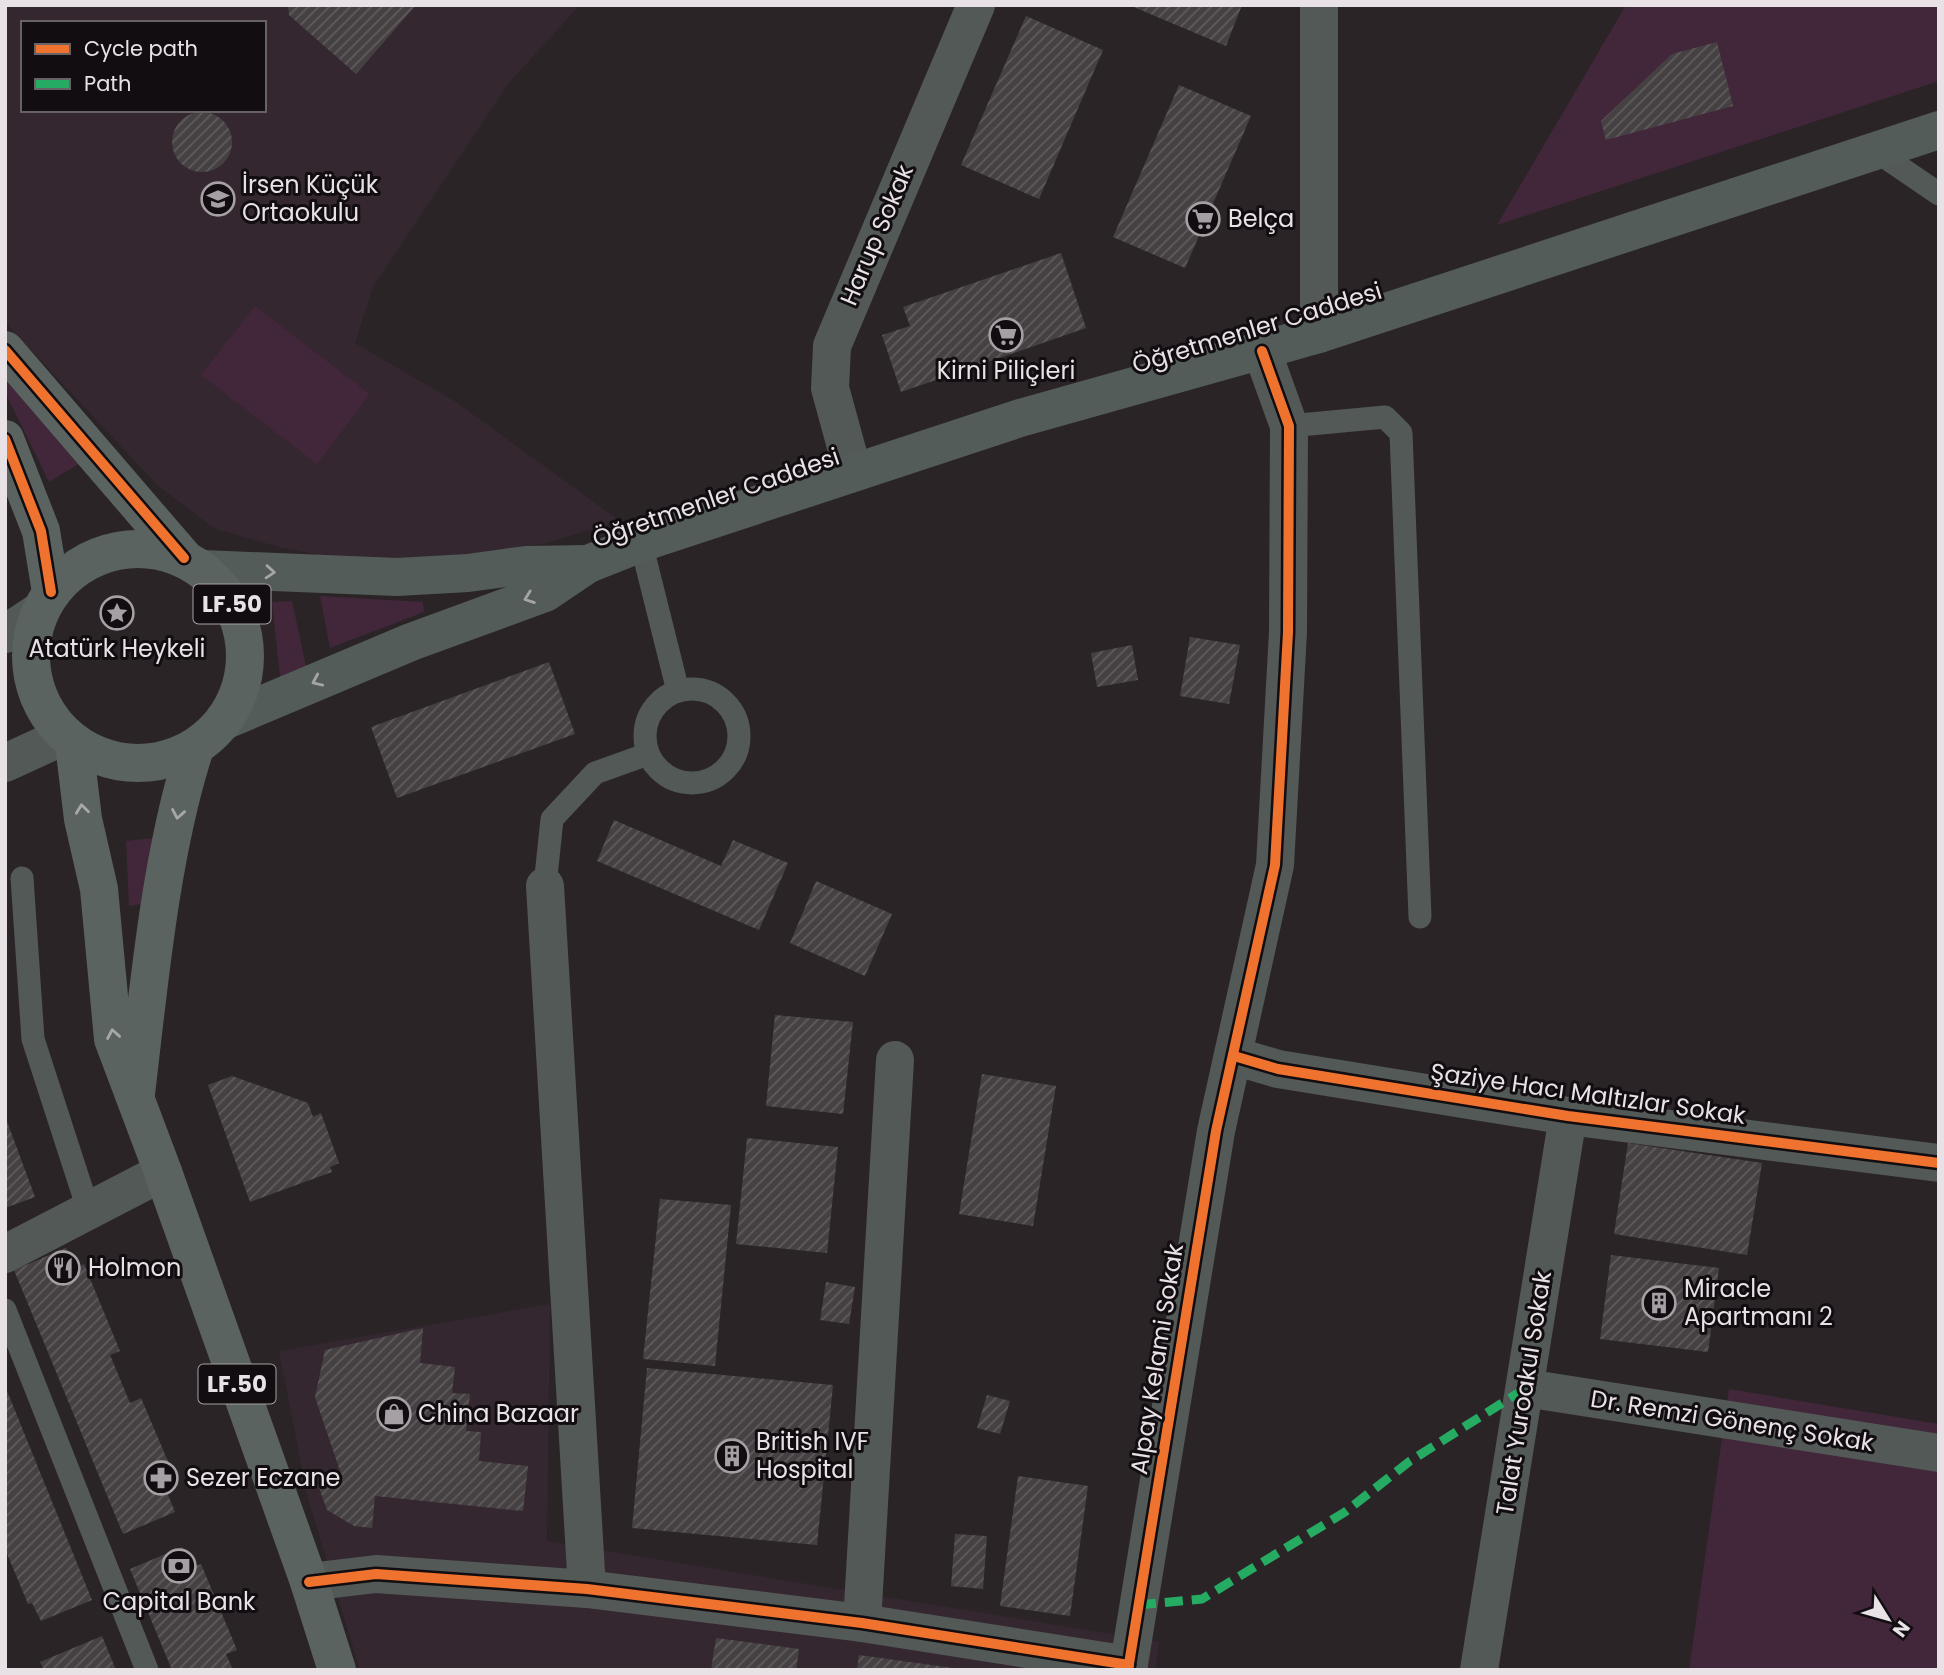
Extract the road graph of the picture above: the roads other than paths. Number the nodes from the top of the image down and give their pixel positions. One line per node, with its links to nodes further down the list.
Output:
1 (976, 5): 11 (street, Harup Sokak)
2 (1319, 5): 6 (street)
3 (1939, 130): 4 (main road, Öğretmenler Caddesi)
4 (1876, 151): 5 (lane); 6 (main road, Öğretmenler Caddesi)
5 (1939, 194)
6 (1319, 334): 8 (main road, Öğretmenler Caddesi)
7 (5, 350): 13 (main road, LF.50)
8 (1262, 351): 9 (street); 11 (main road, Öğretmenler Caddesi)
9 (1289, 426): 25 (lane); 26 (street, Alpay Kelami Sokak)
10 (5, 439): 15 (main road, LF.50)
11 (853, 472): 12 (main road, Öğretmenler Caddesi)
12 (641, 543): 14 (main road, Öğretmenler Caddesi); 17 (lane)
13 (193, 563): 14 (main road, Öğretmenler Caddesi, one-way to 14); 15 (main road, LF.50); 18 (main road, LF.50)
14 (588, 564): 18 (main road, Öğretmenler Caddesi, one-way to 18)
15 (46, 602): 16 (street); 19 (main road, LF.50)
16 (5, 634)
17 (678, 691): 21 (lane); 21 (lane)
18 (226, 720): 20 (main road, LF.50)
19 (69, 740): 20 (main road, LF.50); 22 (street); 28 (main road, LF.50, one-way to 19)
20 (195, 748): 28 (main road, LF.50, one-way to 28)
21 (648, 754): 24 (lane)
22 (5, 763)
23 (22, 878): 32 (lane)
24 (545, 886): 38 (street)
25 (1420, 917)
26 (1234, 1056): 29 (street, Şaziye Hacı Maltızlar Sokak); 40 (street, Alpay Kelami Sokak)
27 (895, 1060): 39 (street)
28 (136, 1098): 31 (main road, LF.50)
29 (1568, 1116): 30 (street, Şaziye Hacı Maltızlar Sokak); 35 (street, Talat Yuroakul Sokak)
30 (1939, 1163)
31 (163, 1172): 32 (street); 37 (main road, LF.50)
32 (89, 1212): 33 (street)
33 (5, 1254)
34 (5, 1310): 42 (lane)
35 (1526, 1388): 36 (street, Dr. Remzi Gönenç Sokak); 41 (street, Talat Yuroakul Sokak)
36 (1939, 1453)
37 (309, 1583): 38 (street); 43 (main road, LF.50)
38 (587, 1589): 39 (street)
39 (862, 1623): 40 (street)
40 (1128, 1667)
41 (1485, 1669)
42 (147, 1670)
43 (337, 1670)

